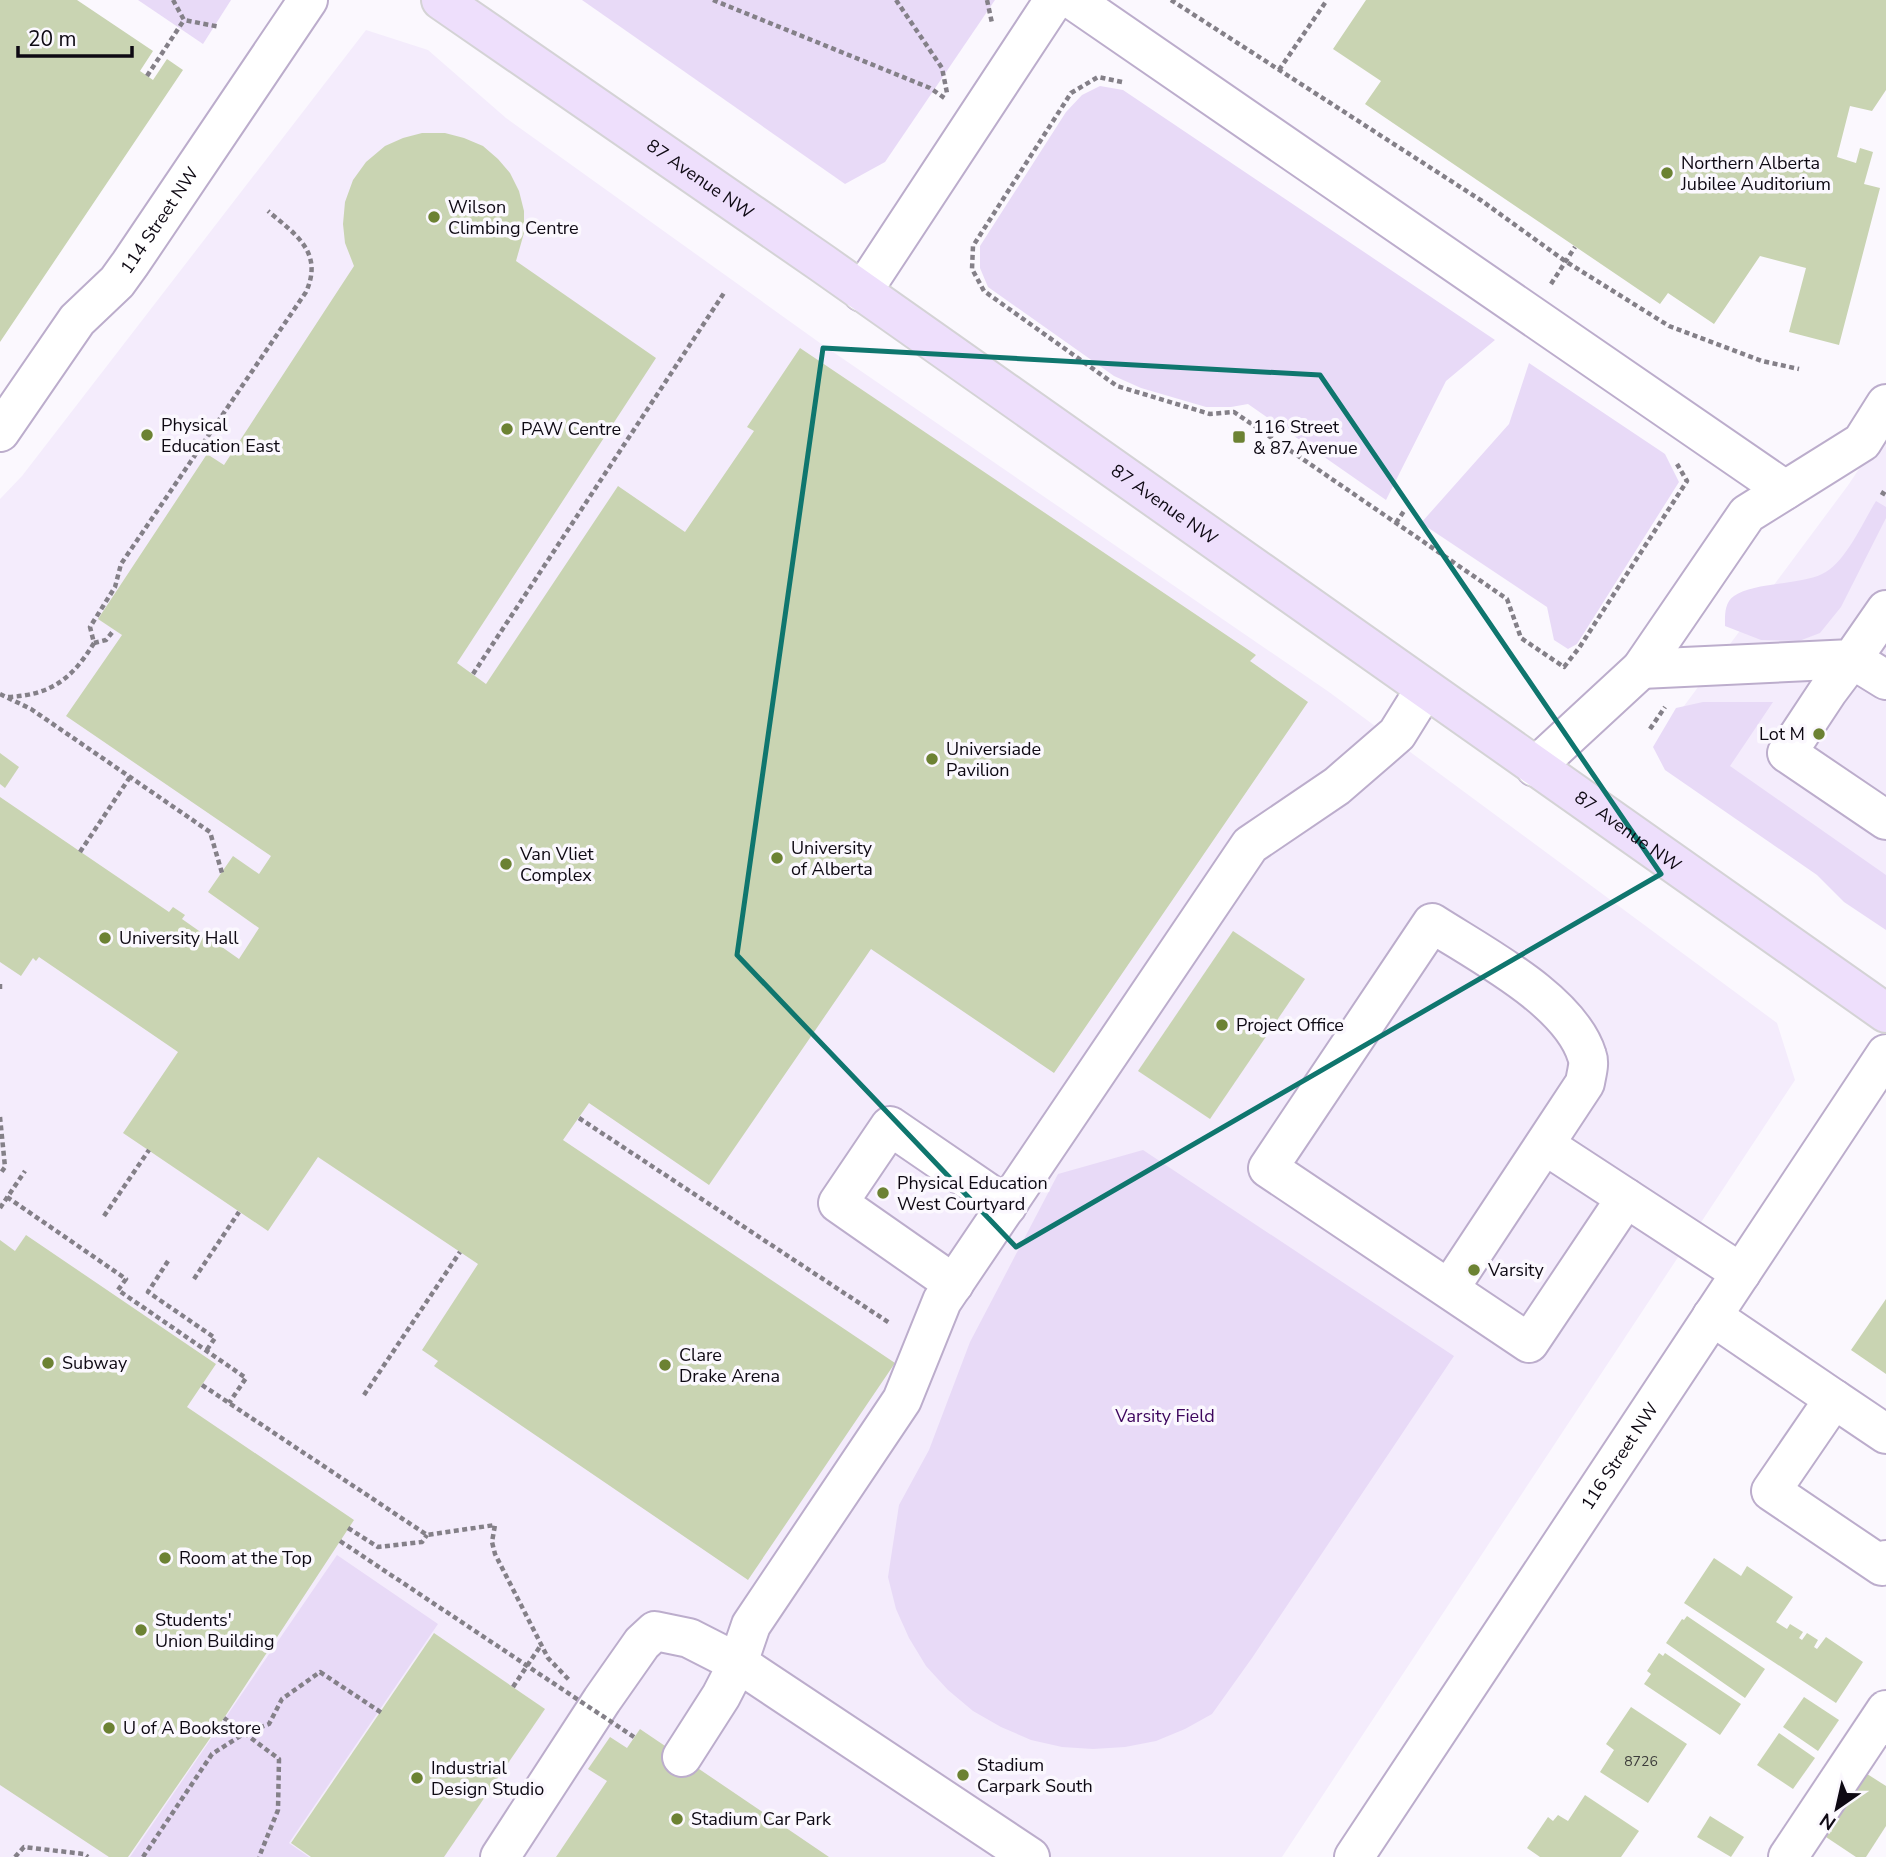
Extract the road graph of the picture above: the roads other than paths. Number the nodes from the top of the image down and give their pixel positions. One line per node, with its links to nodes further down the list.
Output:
1 (308, 0): 7 (street, 114 Street NW)
2 (441, 0): 5 (main road, 87 Avenue NW)
3 (1054, 0): 5 (street)
4 (1073, 0): 8 (street)
5 (862, 292): 13 (main road, 87 Avenue NW)
6 (1886, 404): 8 (street)
7 (0, 432)
8 (1785, 490): 11 (street)
9 (1886, 610): 10 (street)
10 (1852, 659): 11 (street); 12 (street); 15 (street)
11 (1641, 669): 14 (street)
12 (1886, 680)
13 (1425, 690): 14 (main road, 87 Avenue NW); 20 (street)
14 (1535, 768): 16 (main road, 87 Avenue NW)
15 (1886, 820)
16 (1886, 1013)
17 (1886, 1054): 21 (street, 116 Street NW)
18 (1545, 1146): 19 (street); 23 (street); 23 (street)
19 (1626, 1198): 21 (street); 23 (street)
20 (1007, 1206): 22 (street); 22 (street)
21 (1741, 1273): 24 (street, 116 Street NW)
22 (954, 1284): 28 (street)
23 (1449, 1289)
24 (1712, 1316): 25 (street); 33 (street, 116 Street NW)
25 (1834, 1399): 26 (street); 27 (street)
26 (1886, 1434)
27 (1886, 1560)
28 (738, 1663): 30 (street); 31 (street); 32 (street)
29 (1886, 1710): 34 (street)
30 (682, 1757)
31 (500, 1857)
32 (1030, 1857)
33 (1354, 1857)
34 (1788, 1857)

